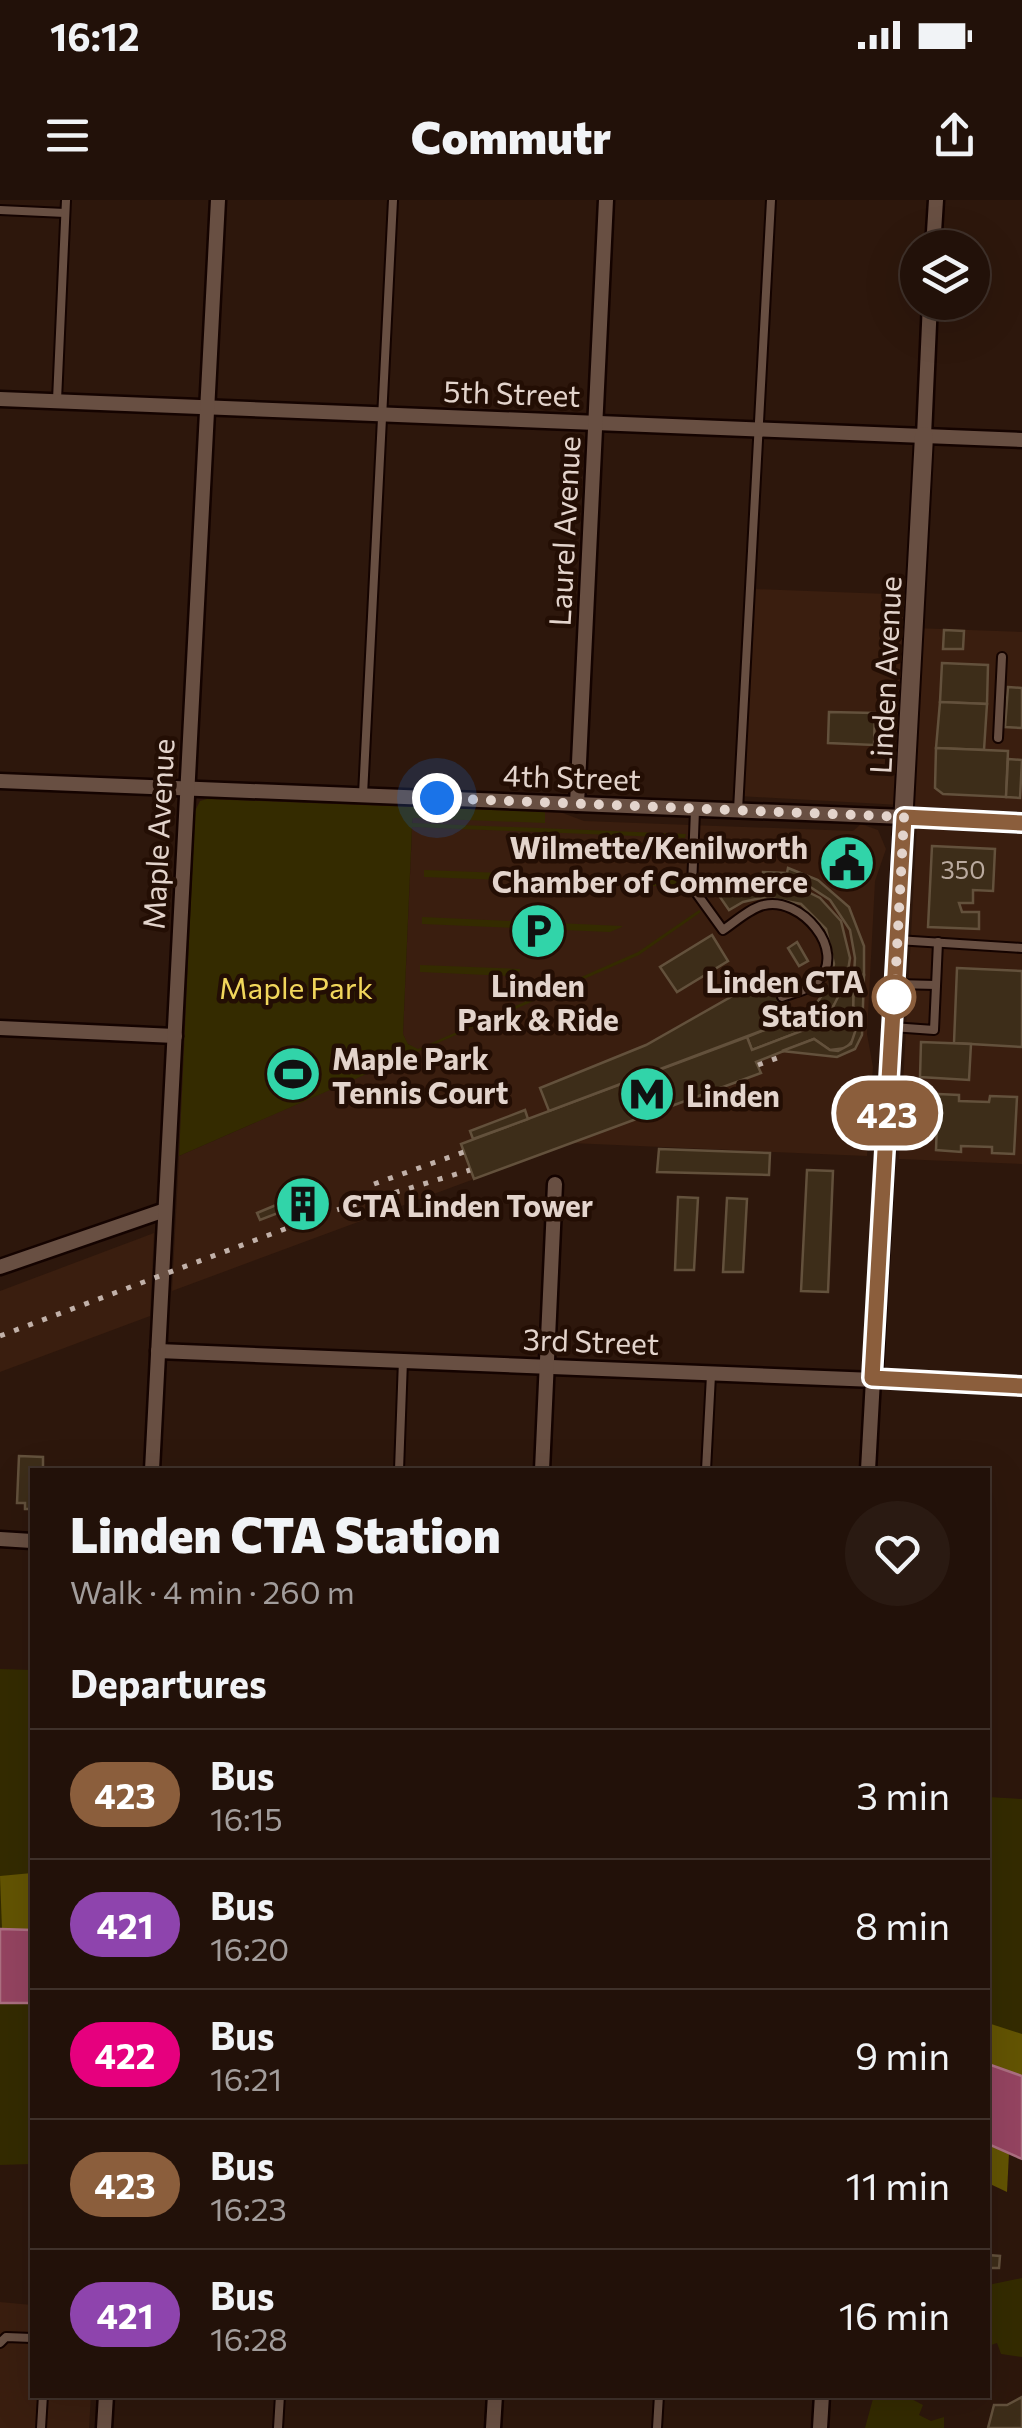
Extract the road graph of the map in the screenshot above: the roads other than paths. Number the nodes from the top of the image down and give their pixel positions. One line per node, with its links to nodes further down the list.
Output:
1 (66, 200): 8 (lane)
2 (218, 200): 13 (street, Maple Avenue)
3 (393, 200): 14 (lane)
4 (606, 200): 15 (street, Laurel Avenue)
5 (770, 200): 16 (lane)
6 (936, 200): 9 (street)
7 (0, 210): 8 (lane)
8 (65, 213): 12 (lane)
9 (934, 230)
10 (929, 320): 17 (street, Linden Avenue)
11 (0, 399): 12 (street, 5th Street)
12 (56, 402): 13 (street, 5th Street)
13 (207, 407): 14 (street, 5th Street); 22 (street, Maple Avenue)
14 (381, 414): 15 (street, 5th Street); 23 (lane)
15 (596, 423): 16 (street, 5th Street); 24 (street, Laurel Avenue)
16 (759, 430): 17 (street, 5th Street); 26 (lane)
17 (924, 436): 18 (street, 5th Street); 27 (street, Linden Avenue)
18 (1022, 440)
19 (1002, 656): 20 (lane)
20 (998, 738)
21 (0, 781): 22 (street, 4th Street)
22 (187, 788): 23 (street, 4th Street); 37 (street, Maple Avenue)
23 (363, 796): 24 (street, 4th Street)
24 (577, 804): 25 (street, 4th Street)
25 (695, 809): 26 (street, 4th Street); 34 (lane)
26 (738, 810): 27 (street, 4th Street)
27 (904, 817): 28 (street, 4th Street); 29 (street, Linden Avenue)
28 (1022, 822)
29 (897, 940): 30 (lane); 32 (street, Linden Avenue)
30 (938, 942): 31 (lane); 33 (lane)
31 (1022, 948)
32 (895, 984): 33 (lane); 35 (street, Linden Avenue)
33 (936, 986): 35 (lane)
34 (782, 997)
35 (892, 1027): 45 (street, Linden Avenue)
36 (0, 1028): 37 (street)
37 (175, 1036): 39 (street, Maple Avenue)
38 (555, 1184): 43 (street)
39 (166, 1210): 40 (street); 41 (street, Maple Avenue)
40 (0, 1267)
41 (158, 1351): 42 (street, 3rd Street); 47 (street, Maple Avenue)
42 (403, 1360): 43 (street, 3rd Street); 48 (lane)
43 (548, 1366): 44 (street, 3rd Street); 49 (street)
44 (712, 1372): 45 (street, 3rd Street); 50 (lane)
45 (872, 1378): 46 (street, 3rd Street); 51 (street, Linden Avenue)
46 (1022, 1386)
47 (152, 1468)
48 (399, 1468)
49 (542, 1468)
50 (706, 1468)
51 (868, 1468)
52 (0, 1540): 53 (street)
53 (30, 1541)
54 (30, 2338): 55 (lane)
55 (0, 2344)
56 (43, 2398): 62 (lane)
57 (106, 2398): 63 (street)
58 (280, 2398): 64 (lane)
59 (495, 2398): 65 (street)
60 (659, 2398): 66 (lane)
61 (822, 2398): 67 (street)
62 (41, 2428)
63 (104, 2428)
64 (278, 2428)
65 (494, 2428)
66 (657, 2428)
67 (820, 2428)

